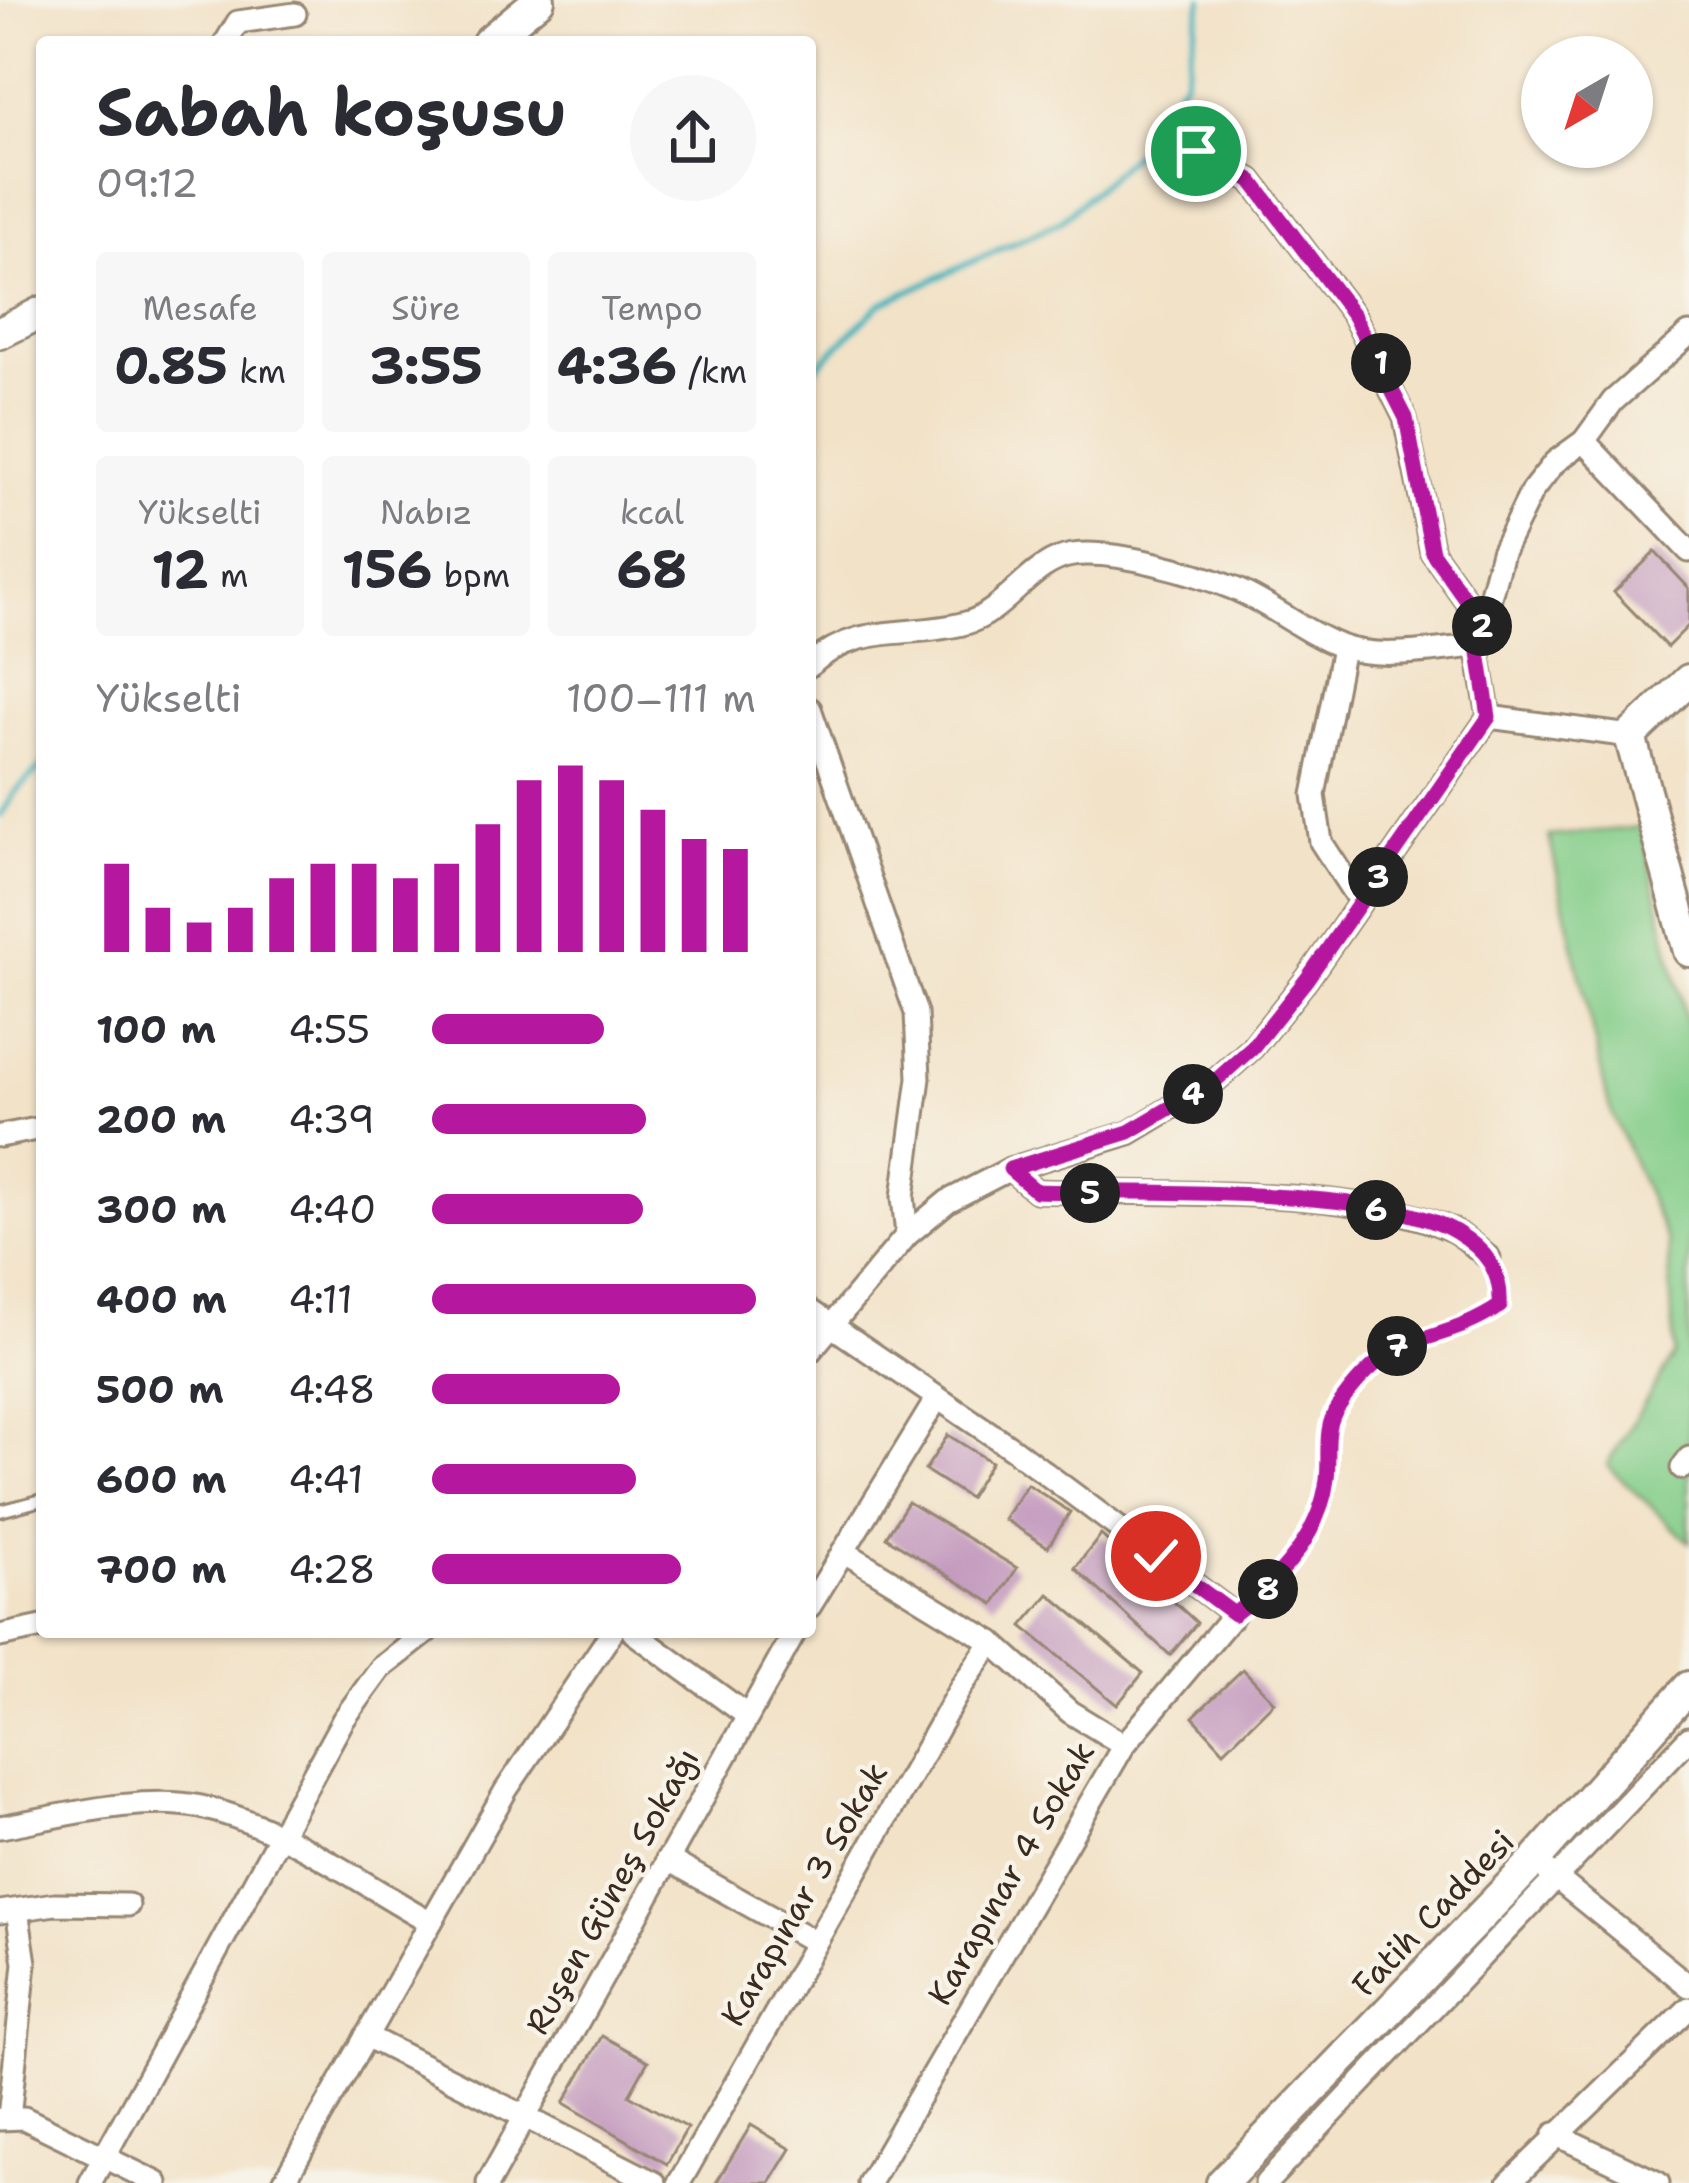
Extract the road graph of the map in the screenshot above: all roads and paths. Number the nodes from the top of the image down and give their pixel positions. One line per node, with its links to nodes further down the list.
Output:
1 (539, 0): 4 (main road)
2 (295, 14): 3 (street)
3 (230, 36)
4 (495, 36)
5 (1196, 151): 11 (street)
6 (36, 315): 7 (main road)
7 (0, 333)
8 (1689, 334): 9 (street)
9 (1584, 441): 10 (street); 11 (street)
10 (1689, 551)
11 (1480, 635): 12 (street); 15 (street)
12 (1342, 648): 13 (street); 18 (street)
13 (816, 660)
14 (1689, 680): 17 (main road)
15 (1489, 717): 17 (street); 18 (street)
16 (816, 727): 24 (street)
17 (1630, 736): 19 (main road)
18 (1360, 902): 23 (street)
19 (1685, 909): 20 (main road)
20 (1689, 951)
21 (36, 1129): 22 (street)
22 (0, 1136)
23 (1010, 1169): 24 (street); 25 (street)
24 (907, 1235): 27 (street)
25 (1489, 1258): 34 (lane)
26 (816, 1315): 27 (street)
27 (830, 1325): 28 (street); 29 (street)
28 (816, 1344)
29 (936, 1400): 32 (street); 34 (street)
30 (36, 1502): 31 (lane)
31 (0, 1511)
32 (843, 1551): 33 (street); 41 (street)
33 (816, 1596)
34 (1234, 1614): 45 (street, Karapınar 4 Sokak)
35 (36, 1628): 36 (street)
36 (0, 1636)
37 (419, 1638): 47 (street)
38 (608, 1638): 52 (street)
39 (641, 1638): 43 (street)
40 (792, 1638): 43 (street, Ruşen Güneş Sokağı)
41 (992, 1642): 45 (street); 53 (street, Karapınar 3 Sokak)
42 (1689, 1687): 49 (main road, Fatih Caddesi)
43 (748, 1716): 48 (street, Ruşen Güneş Sokağı)
44 (1689, 1738): 49 (street)
45 (1124, 1745): 68 (street, Karapınar 4 Sokak)
46 (0, 1827): 47 (street)
47 (281, 1834): 52 (street); 60 (street)
48 (668, 1859): 53 (street); 58 (street, Ruşen Güneş Sokağı)
49 (1545, 1869): 54 (street); 69 (main road, Fatih Caddesi); 70 (street)
50 (128, 1905): 51 (street)
51 (8, 1911): 57 (street)
52 (431, 1922): 56 (street)
53 (815, 1942): 67 (street, Karapınar 3 Sokak)
54 (1689, 1986)
55 (1689, 2008): 59 (street)
56 (366, 2036): 58 (street); 64 (street)
57 (4, 2119): 60 (street)
58 (523, 2120): 65 (street, Ruşen Güneş Sokağı); 66 (street)
59 (1555, 2134): 61 (street); 71 (street)
60 (105, 2156): 62 (street); 63 (street)
61 (1517, 2179)
62 (90, 2183)
63 (157, 2183)
64 (284, 2183)
65 (488, 2183)
66 (655, 2183)
67 (679, 2183)
68 (869, 2183)
69 (1222, 2183)
70 (1267, 2183)
71 (1658, 2183)

